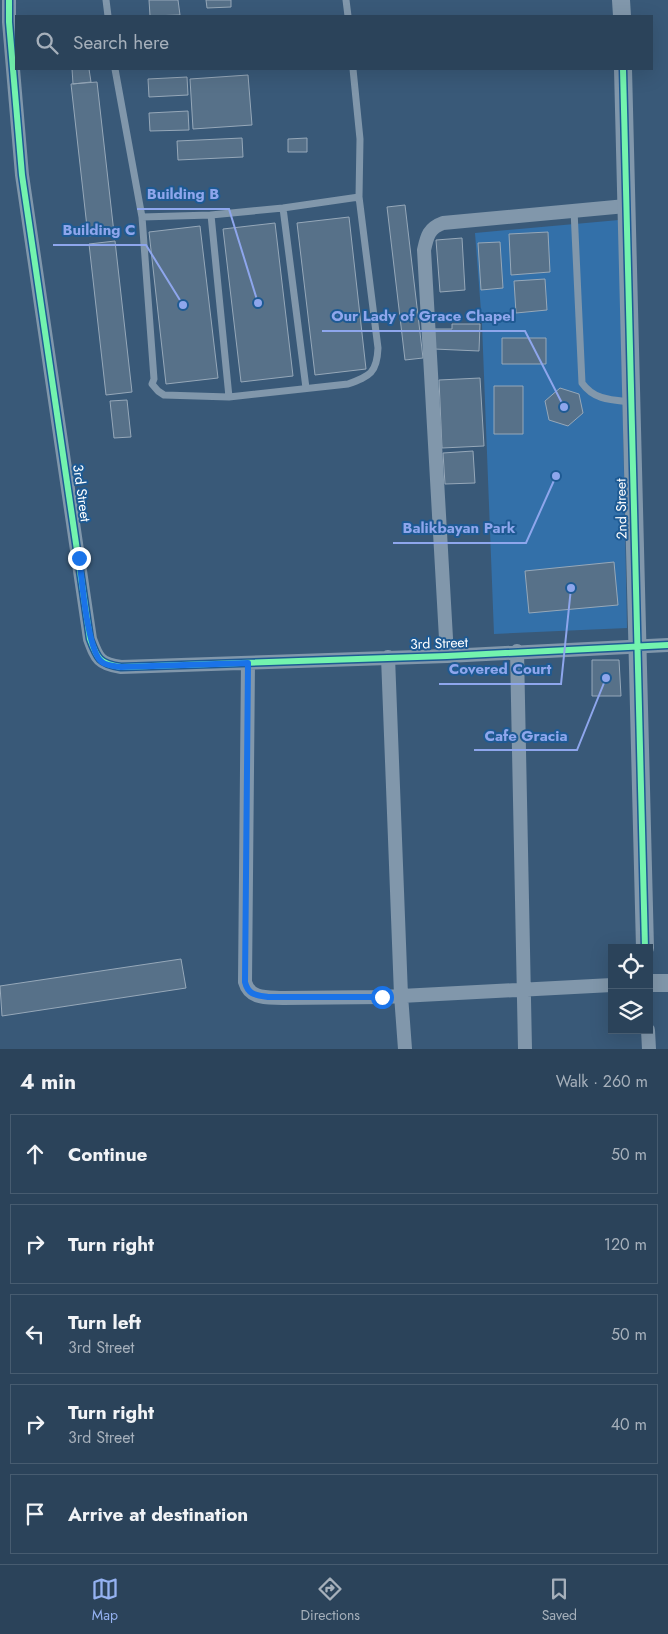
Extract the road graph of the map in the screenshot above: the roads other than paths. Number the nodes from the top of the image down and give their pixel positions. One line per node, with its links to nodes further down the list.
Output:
1 (9, 0): 25 (street, 3rd Street)
2 (106, 0): 5 (lane)
3 (346, 0): 6 (lane)
4 (621, 0): 7 (street)
5 (108, 15)
6 (348, 15)
7 (622, 15)
8 (115, 70): 16 (lane)
9 (352, 70): 11 (lane)
10 (623, 70): 12 (street, 2nd Street)
11 (360, 197): 13 (lane); 17 (lane)
12 (626, 206): 14 (street); 19 (street, 2nd Street)
13 (283, 208): 15 (lane); 17 (lane)
14 (574, 210): 19 (lane); 23 (street)
15 (211, 215): 16 (lane); 18 (lane)
16 (142, 217): 18 (lane)
17 (306, 388): 18 (lane)
18 (229, 396)
19 (631, 402): 21 (street, 2nd Street)
20 (668, 645): 21 (street, 3rd Street)
21 (637, 646): 22 (street, 3rd Street); 26 (street, 2nd Street)
22 (518, 651): 23 (street, 3rd Street); 30 (street)
23 (447, 656): 24 (street, 3rd Street)
24 (388, 657): 25 (street, 3rd Street); 31 (street)
25 (248, 663): 31 (street)
26 (645, 944)
27 (653, 983): 28 (street)
28 (668, 983)
29 (608, 984): 30 (street)
30 (524, 990): 31 (street); 34 (street)
31 (401, 995): 33 (street)
32 (648, 1034): 35 (street)
33 (405, 1049)
34 (525, 1049)
35 (649, 1049)

